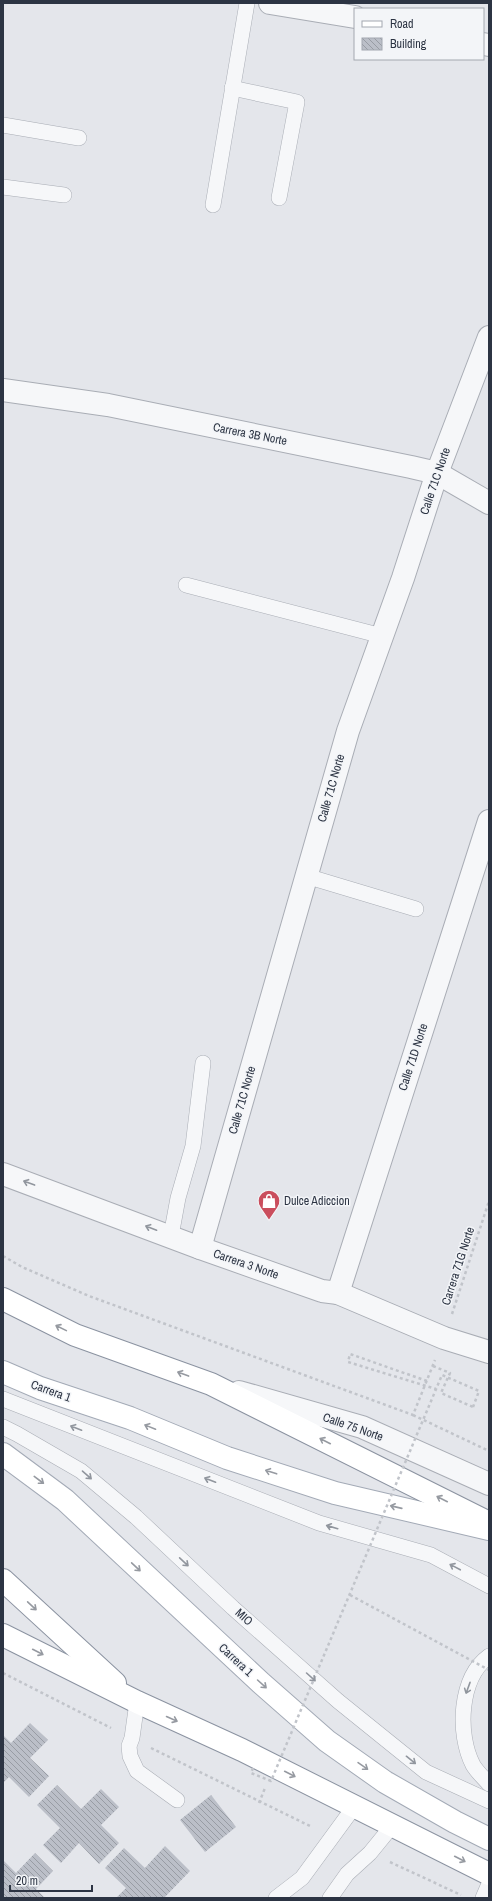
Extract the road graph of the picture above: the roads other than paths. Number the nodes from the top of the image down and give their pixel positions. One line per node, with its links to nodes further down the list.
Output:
1 (248, 3): 4 (lane)
2 (270, 3): 3 (street)
3 (354, 17)
4 (232, 88): 9 (lane); 10 (lane)
5 (3, 125): 6 (lane)
6 (79, 138)
7 (3, 187): 8 (lane)
8 (64, 195)
9 (279, 198)
10 (213, 205)
11 (489, 337): 13 (street, Calle 71C Norte)
12 (3, 390): 13 (street, Carrera 3B Norte)
13 (437, 473): 14 (street, Carrera 3B Norte); 16 (street, Calle 71C Norte)
14 (489, 503)
15 (186, 586): 16 (lane)
16 (382, 636): 18 (street, Calle 71C Norte)
17 (489, 821): 24 (street, Calle 71D Norte)
18 (306, 876): 19 (lane); 23 (street, Calle 71C Norte)
19 (416, 909)
20 (203, 1064): 22 (lane)
21 (3, 1174): 22 (street, Carrera 3 Norte, one-way to 21)
22 (171, 1236): 23 (street, Carrera 3 Norte)
23 (200, 1248): 24 (street, Carrera 3 Norte)
24 (338, 1293): 26 (street, Carrera 3 Norte)
25 (3, 1299): 28 (main road, one-way to 25)
26 (489, 1352)
27 (3, 1372): 34 (main road, Carrera 1, one-way to 27)
28 (211, 1384): 32 (street, Calle 75 Norte); 33 (main road, one-way to 28)
29 (3, 1399): 36 (lane, one-way to 29)
30 (3, 1427): 42 (lane, MIO, one-way to 42)
31 (6, 1455): 45 (main road, Carrera 1, one-way to 45)
32 (489, 1484)
33 (489, 1523)
34 (489, 1528)
35 (3, 1580): 39 (main road, one-way to 39)
36 (489, 1586)
37 (3, 1635): 39 (main road, one-way to 39)
38 (489, 1656): 40 (lane, one-way to 40)
39 (136, 1702): 41 (lane); 43 (main road, one-way to 43)
40 (489, 1784)
41 (177, 1800)
42 (489, 1801)
43 (354, 1807): 44 (main road); 48 (lane)
44 (392, 1826): 46 (main road, one-way to 46); 49 (lane)
45 (489, 1839)
46 (489, 1874)
47 (489, 1884): 50 (lane)
48 (276, 1898)
49 (330, 1898)
50 (483, 1898)

